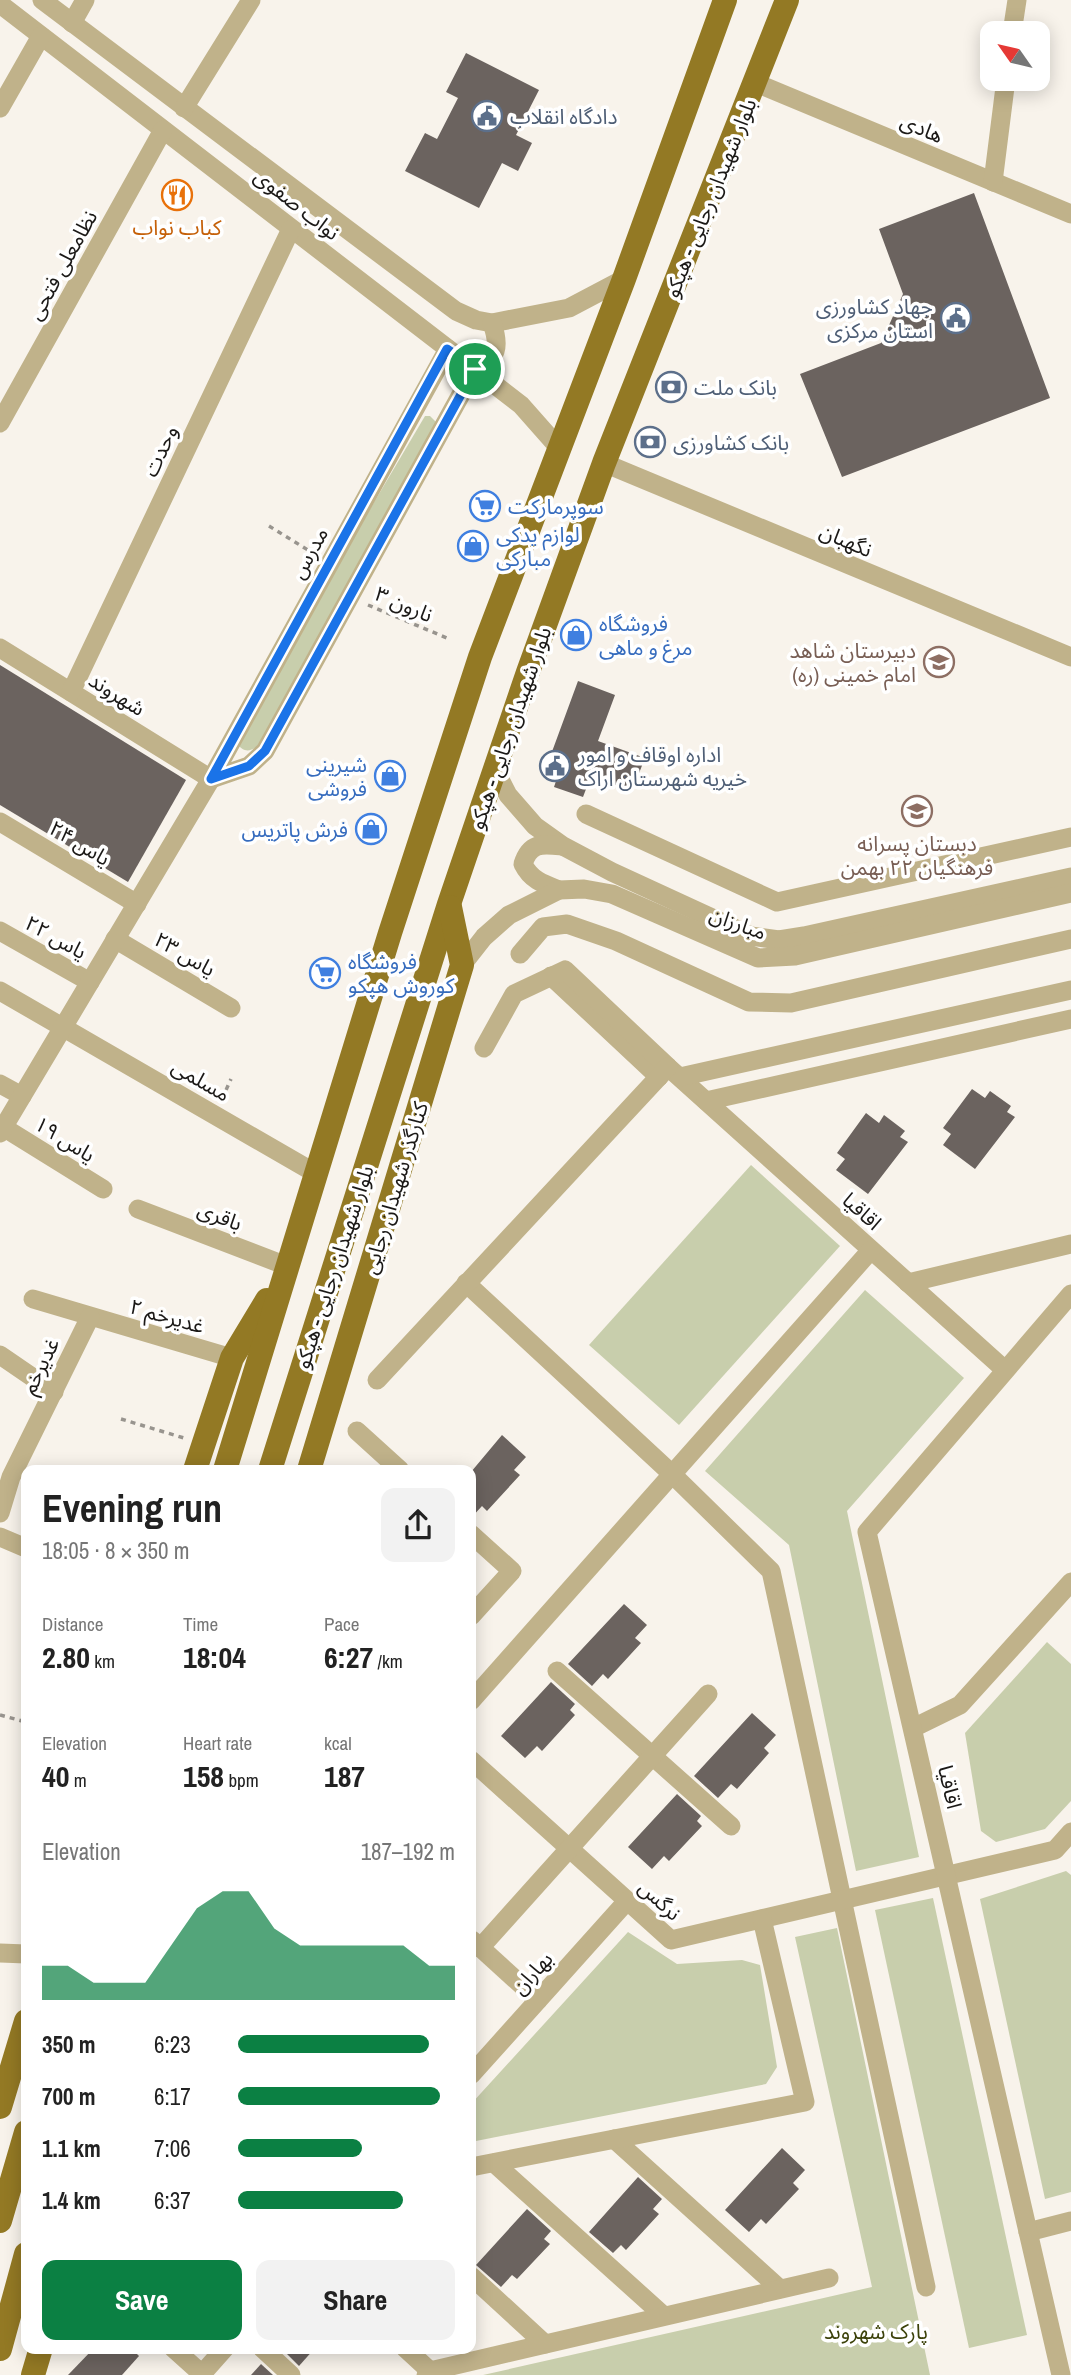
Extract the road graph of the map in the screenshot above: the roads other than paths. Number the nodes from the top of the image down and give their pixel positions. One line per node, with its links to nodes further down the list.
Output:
1 (42, 0): 9 (street, نواب صفوی)
2 (85, 0): 9 (street)
3 (251, 0): 14 (street)
4 (725, 0): 19 (main road, بلوار شهیدان رجایی - هپکو)
5 (787, 0): 11 (main road, بلوار شهیدان رجایی - هپکو)
6 (1017, 0): 8 (street)
7 (0, 4): 10 (street, نواب صفوی)
8 (1014, 21)
9 (72, 23): 14 (street, نواب صفوی)
10 (41, 36): 13 (street); 15 (street, نواب صفوی)
11 (755, 83): 16 (street, هادی); 25 (main road, بلوار شهیدان رجایی - هپکو)
12 (1004, 91): 16 (street)
13 (0, 108)
14 (184, 108): 20 (street, نواب صفوی)
15 (163, 130): 18 (street, نواب صفوی); 23 (street, نظامعلی فتحی)
16 (993, 182): 17 (street, هادی)
17 (1071, 214)
18 (291, 229): 21 (street, نواب صفوی); 28 (street, وحدت)
19 (624, 279): 20 (street, نواب صفوی); 24 (main road, بلوار شهیدان رجایی - هپکو)
20 (492, 323): 22 (street)
21 (447, 349): 22 (street, نواب صفوی); 30 (street, مدرس)
22 (475, 369): 24 (street, نواب صفوی); 30 (street)
23 (0, 423)
24 (559, 448): 57 (main road, بلوار شهیدان رجایی - هپکو)
25 (604, 463): 27 (street, نگهبان); 29 (main road, بلوار شهیدان رجایی - هپکو)
26 (0, 648): 28 (street, شهروند)
27 (1071, 657)
28 (71, 692): 30 (street, شهروند)
29 (494, 768): 34 (street, مبارزان); 39 (main road, بلوار شهیدان رجایی - هپکو)
30 (211, 779): 38 (street, مدرس)
31 (586, 814): 33 (street)
32 (0, 821): 38 (street, یاس ۲۴)
33 (1071, 837)
34 (563, 846): 35 (street, مبارزان); 36 (street)
35 (1071, 877)
36 (559, 890): 37 (street, مبارزان); 44 (street, مبارزان)
37 (1071, 893)
38 (137, 904): 41 (street, مدرس)
39 (449, 904): 44 (main road, کنارگذر شهیدان رجایی); 76 (main road, بلوار شهیدان رجایی - هپکو)
40 (0, 931): 45 (street, یاس ۲۲)
41 (115, 939): 45 (street, مدرس); 48 (street, یاس ۲۳)
42 (1071, 939): 43 (street)
43 (520, 954)
44 (462, 965): 77 (main road, کنارگذر شهیدان رجایی)
45 (90, 982): 50 (street, مدرس)
46 (1071, 990): 52 (street)
47 (0, 991): 50 (street, مسلمی)
48 (231, 1008)
49 (1071, 1019): 55 (street)
50 (63, 1027): 54 (street, مدرس); 57 (street, مسلمی)
51 (484, 1048): 52 (street, اقاقیا)
52 (669, 1074): 55 (street, اقاقیا); 63 (street)
53 (0, 1084): 54 (street)
54 (22, 1097): 56 (street, مدرس)
55 (706, 1101): 61 (street, اقاقیا)
56 (2, 1130): 58 (street, یاس ۱۹)
57 (315, 1173): 62 (main road, بلوار شهیدان رجایی - هپکو)
58 (103, 1189)
59 (138, 1209): 62 (street, باقری)
60 (1071, 1244): 64 (street)
61 (872, 1250): 64 (street, اقاقیا); 79 (street)
62 (287, 1266): 69 (main road); 75 (main road, بلوار شهیدان رجایی - هپکو)
63 (466, 1283): 71 (street); 79 (street)
64 (908, 1283): 70 (street, اقاقیا)
65 (1071, 1294): 70 (street)
66 (33, 1299): 67 (street, غدیرخم ۲)
67 (90, 1317): 69 (street, غدیرخم ۲); 72 (street, غدیرخم)
68 (0, 1355): 72 (street)
69 (232, 1358): 74 (main road)
70 (1005, 1370): 89 (street, اقاقیا)
71 (377, 1380)
72 (54, 1392): 80 (street, غدیرخم)
73 (358, 1431): 78 (street)
74 (197, 1465)
75 (227, 1465)
76 (272, 1465)
77 (311, 1465)
78 (395, 1465)
79 (672, 1474): 88 (street); 96 (street)
80 (0, 1513)
81 (0, 1537): 83 (street)
82 (476, 1539): 85 (street)
83 (21, 1546)
84 (1071, 1582): 89 (street)
85 (476, 1611)
86 (557, 1671): 90 (street)
87 (708, 1694): 90 (street)
88 (476, 1695)
89 (913, 1728): 95 (street, اقاقیا)
90 (653, 1756): 92 (street); 94 (street)
91 (476, 1765): 94 (street, نرگس)
92 (731, 1826)
93 (1071, 1832): 95 (street, نرگس)
94 (569, 1849): 97 (street, نرگس); 99 (street)
95 (947, 1874): 96 (street, نرگس); 113 (street, اقاقیا)
96 (842, 1898): 98 (street, نرگس); 117 (street)
97 (627, 1901): 98 (street, نرگس); 103 (street, بهاران)
98 (762, 1919): 107 (street)
99 (476, 1943)
100 (476, 1945): 103 (street)
101 (0, 1953): 102 (street)
102 (21, 1954)
103 (538, 2000): 105 (street, بهاران)
104 (21, 2038): 106 (main road)
105 (476, 2067)
106 (0, 2107)
107 (614, 2139): 109 (street); 118 (street)
108 (21, 2149): 111 (main road)
109 (494, 2162): 110 (street); 119 (street)
110 (476, 2166)
111 (0, 2221)
112 (1071, 2221): 113 (street)
113 (1028, 2232): 131 (street, اقاقیا)
114 (21, 2272): 121 (main road)
115 (830, 2277): 118 (street)
116 (476, 2281): 120 (street)
117 (926, 2287)
118 (780, 2289): 119 (street)
119 (664, 2316): 120 (street)
120 (545, 2344): 127 (street)
121 (0, 2349)
122 (39, 2354): 128 (main road)
123 (179, 2354): 129 (street)
124 (220, 2354): 129 (street)
125 (268, 2354): 130 (street)
126 (411, 2354): 127 (street)
127 (428, 2373)
128 (34, 2375)
129 (201, 2375)
130 (291, 2375)
131 (1061, 2375)

